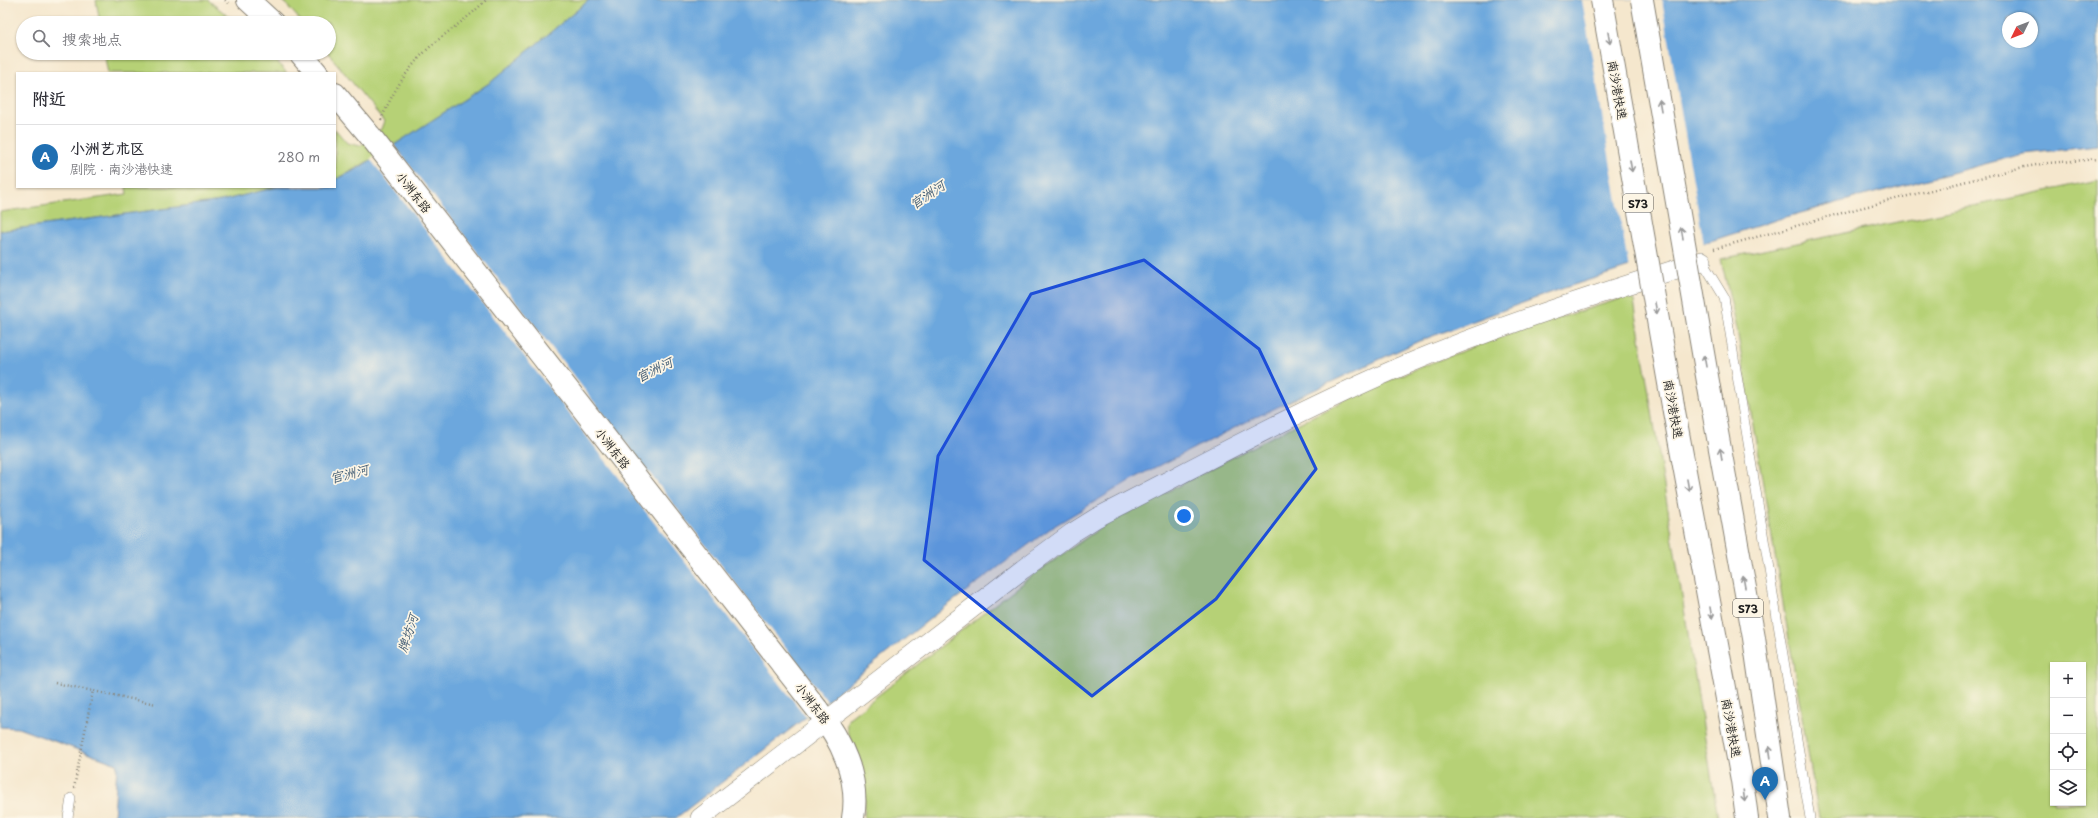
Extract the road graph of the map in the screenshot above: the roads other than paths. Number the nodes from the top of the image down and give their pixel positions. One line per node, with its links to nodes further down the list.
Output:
1 (248, 0): 4 (main road)
2 (1602, 0): 14 (main road, 南沙港快速 / S73, one-way to 14, bridge)
3 (1642, 0): 15 (main road, S73, one-way to 3, bridge)
4 (265, 16)
5 (306, 60): 6 (main road)
6 (316, 72)
7 (336, 95): 9 (main road, 小洲东路, bridge)
8 (1702, 260): 9 (street); 16 (lane)
9 (822, 715): 12 (street); 13 (main road, 小洲东路)
10 (72, 798): 11 (lane)
11 (68, 818)
12 (700, 818)
13 (853, 818)
14 (1747, 818)
15 (1780, 818)
16 (1810, 818)

